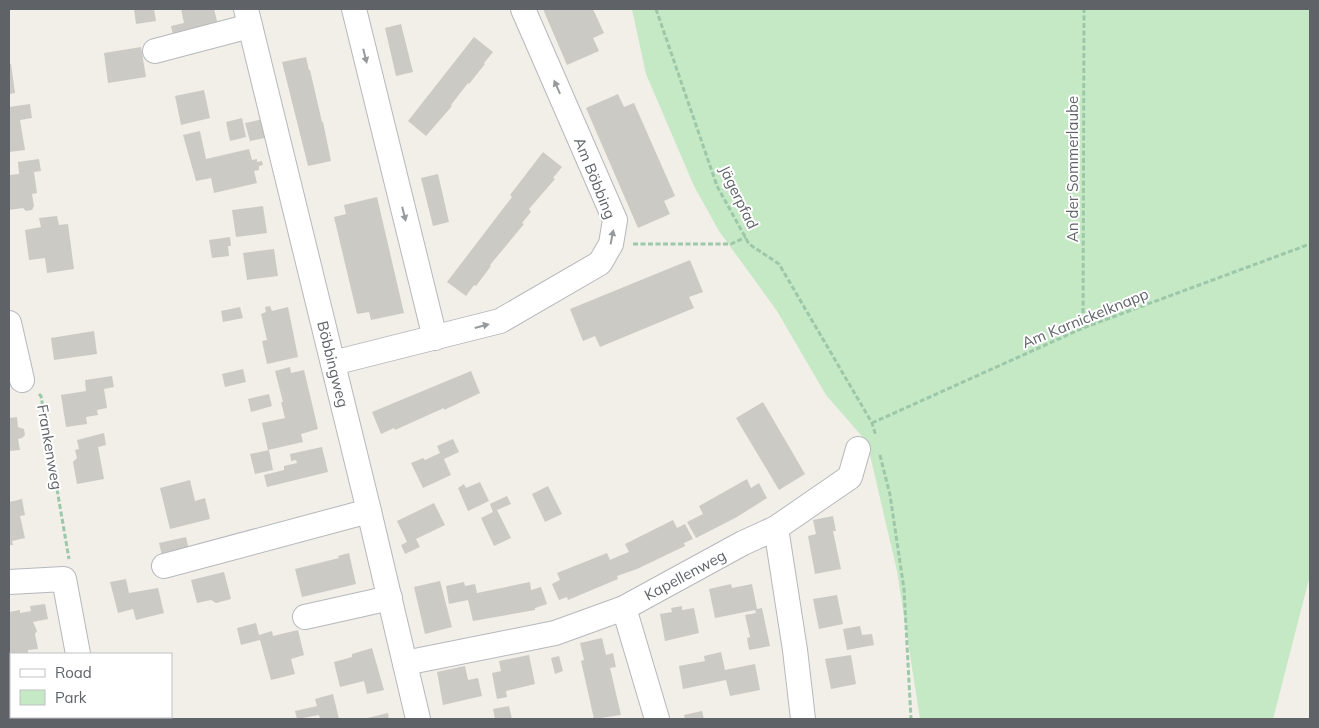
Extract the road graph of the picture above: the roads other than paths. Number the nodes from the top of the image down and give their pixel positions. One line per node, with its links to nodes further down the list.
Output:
1 (354, 9): 6 (street, one-way to 6)
2 (522, 9): 6 (street, Am Böbbing, one-way to 2)
3 (248, 17): 4 (street); 7 (street, Böbbingweg)
4 (155, 51)
5 (9, 323): 8 (street)
6 (435, 338): 7 (street, Am Böbbing)
7 (333, 363): 10 (street, Böbbingweg)
8 (22, 380)
9 (872, 448): 11 (street, Kapellenweg)
10 (369, 512): 12 (street); 14 (street, Böbbingweg)
11 (776, 528): 15 (street, Kapellenweg); 21 (street)
12 (164, 566)
13 (9, 582): 17 (street)
14 (390, 598): 16 (street); 18 (street, Böbbingweg)
15 (624, 608): 18 (street, Kapellenweg); 20 (street)
16 (305, 617)
17 (78, 653)
18 (405, 663): 19 (street, Böbbingweg)
19 (418, 719)
20 (657, 719)
21 (804, 719)

